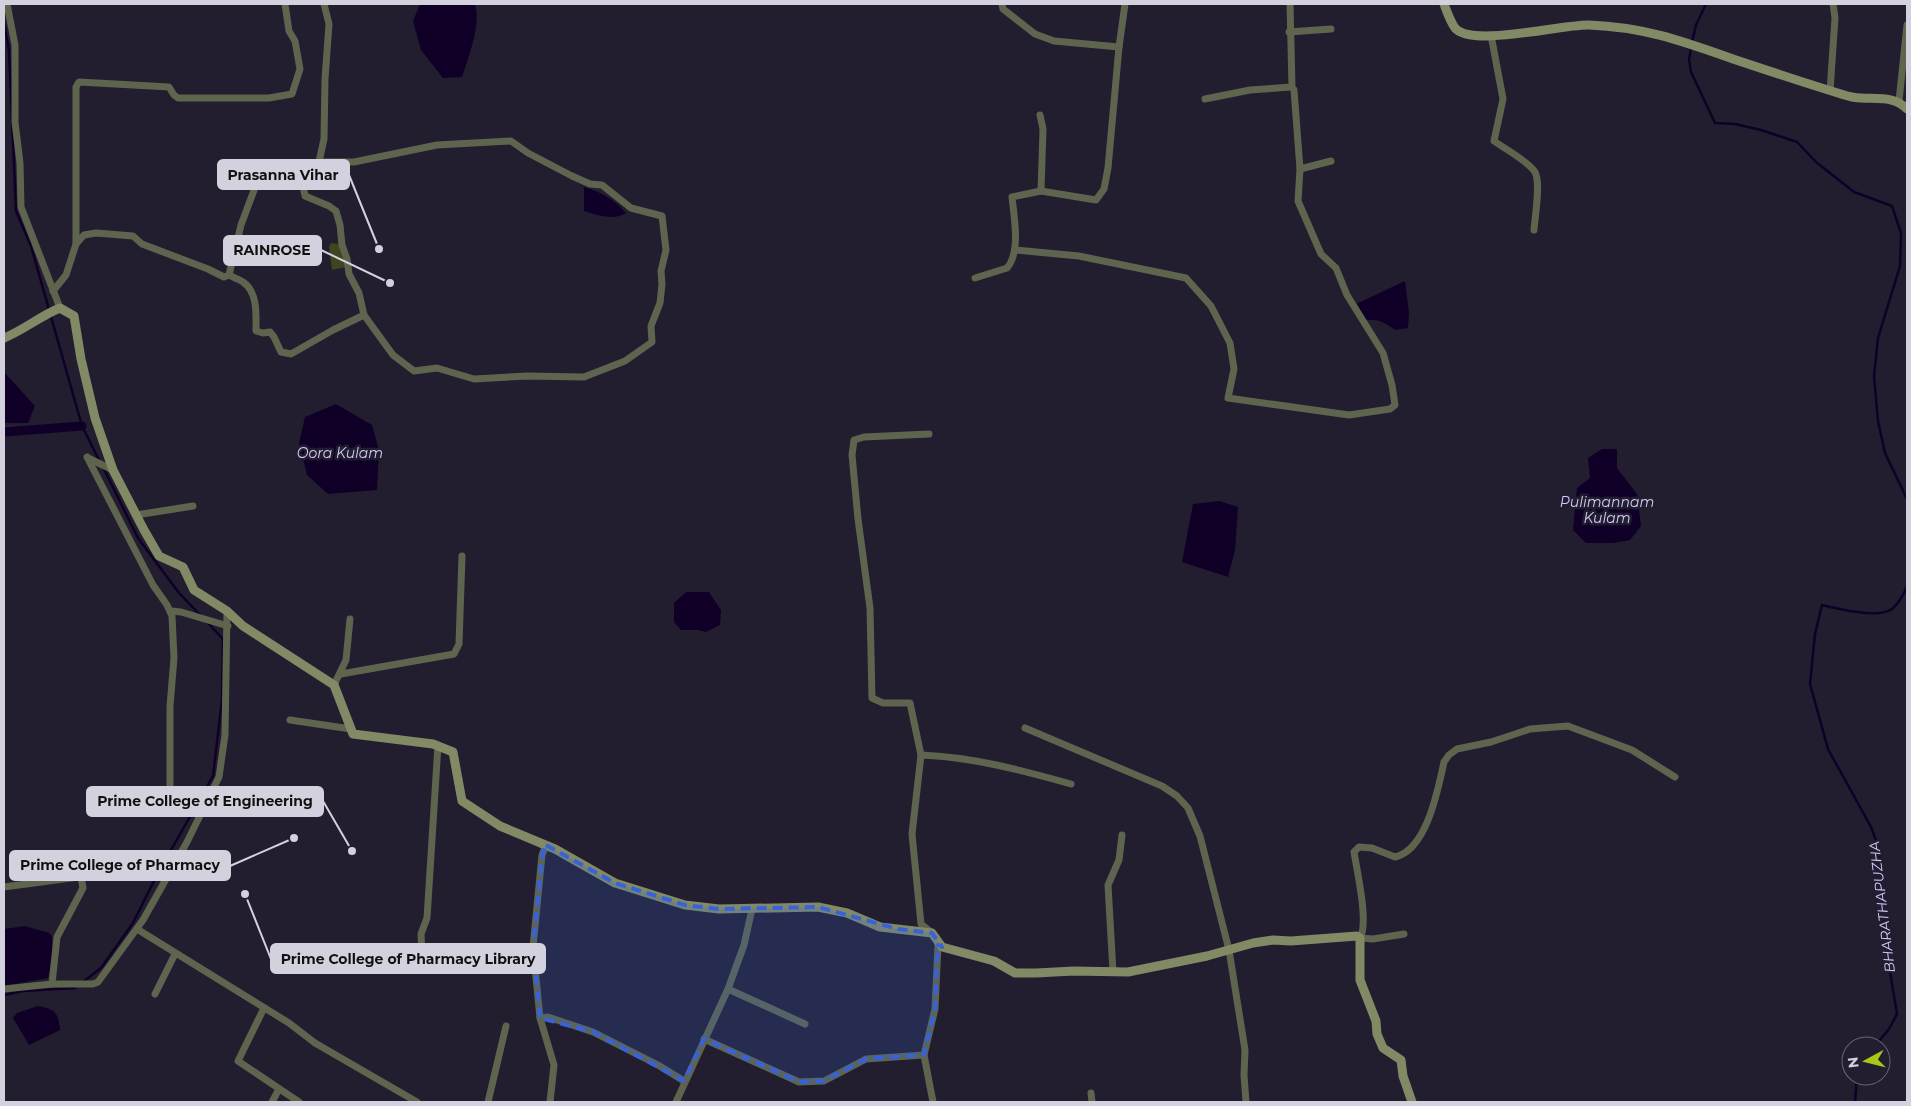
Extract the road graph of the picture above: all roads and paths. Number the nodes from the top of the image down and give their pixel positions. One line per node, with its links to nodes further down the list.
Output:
1 (7, 4): 30 (street)
2 (285, 4): 26 (street)
3 (324, 4): 21 (street)
4 (1002, 4): 13 (street)
5 (1125, 4): 13 (street)
6 (1290, 4): 11 (street)
7 (1444, 4): 12 (street)
8 (1833, 4): 15 (street)
9 (1907, 25): 17 (street)
10 (1332, 29): 11 (street)
11 (1289, 32): 16 (street)
12 (1491, 35): 15 (street); 25 (street)
13 (1119, 47): 24 (street)
14 (1294, 90): 23 (street)
15 (1830, 91): 17 (street)
16 (1205, 99)
17 (1899, 101): 18 (street)
18 (1907, 109)
19 (1040, 115): 24 (street)
20 (1330, 161): 23 (street)
21 (320, 162): 22 (street); 32 (street)
22 (297, 164): 28 (street); 32 (street)
23 (1300, 169): 27 (street)
24 (1041, 191): 27 (street)
25 (1534, 230)
26 (76, 244): 28 (street); 30 (street)
27 (1016, 250): 29 (street)
28 (229, 274): 32 (street)
29 (975, 278)
30 (53, 291): 31 (street)
31 (60, 308): 33 (street); 35 (street)
32 (364, 315)
33 (4, 338)
34 (929, 434): 49 (street)
35 (113, 470): 37 (street); 39 (street)
36 (193, 506): 37 (street)
37 (136, 515): 40 (street)
38 (462, 556): 43 (street)
39 (171, 611): 42 (street); 52 (street)
40 (228, 611): 42 (street); 44 (street)
41 (350, 619): 43 (street)
42 (228, 626): 59 (street)
43 (341, 674): 44 (street)
44 (334, 685): 47 (street)
45 (290, 720): 47 (street)
46 (1025, 728): 64 (street)
47 (351, 729): 48 (street)
48 (438, 745): 54 (street); 66 (street)
49 (921, 755): 51 (street); 60 (street)
50 (1675, 777): 62 (street)
51 (1071, 784)
52 (170, 792)
53 (1122, 835): 67 (street)
54 (546, 845): 58 (street); 73 (street)
55 (104, 861): 56 (street)
56 (81, 877): 57 (street); 68 (street)
57 (4, 887)
58 (752, 909): 60 (street); 70 (street)
59 (137, 929): 65 (street); 68 (street)
60 (932, 933): 63 (street)
61 (1404, 934): 62 (street)
62 (1360, 938): 64 (street); 90 (street)
63 (942, 946): 67 (street); 77 (street)
64 (1229, 950): 67 (street); 89 (street)
65 (175, 954): 71 (street); 72 (street)
66 (422, 956)
67 (1113, 972)
68 (52, 984): 69 (street)
69 (4, 989)
70 (728, 990): 74 (street); 76 (street)
71 (155, 994)
72 (264, 1008): 79 (street); 83 (street)
73 (540, 1018): 78 (street); 85 (street)
74 (805, 1024)
75 (506, 1026): 84 (street)
76 (704, 1039): 77 (street); 78 (street)
77 (924, 1055): 87 (street)
78 (684, 1081): 86 (street)
79 (279, 1089): 81 (street); 82 (street)
80 (1091, 1093): 88 (street)
81 (272, 1102)
82 (300, 1102)
83 (417, 1102)
84 (488, 1102)
85 (550, 1102)
86 (676, 1102)
87 (933, 1102)
88 (1092, 1102)
89 (1246, 1102)
90 (1412, 1102)

